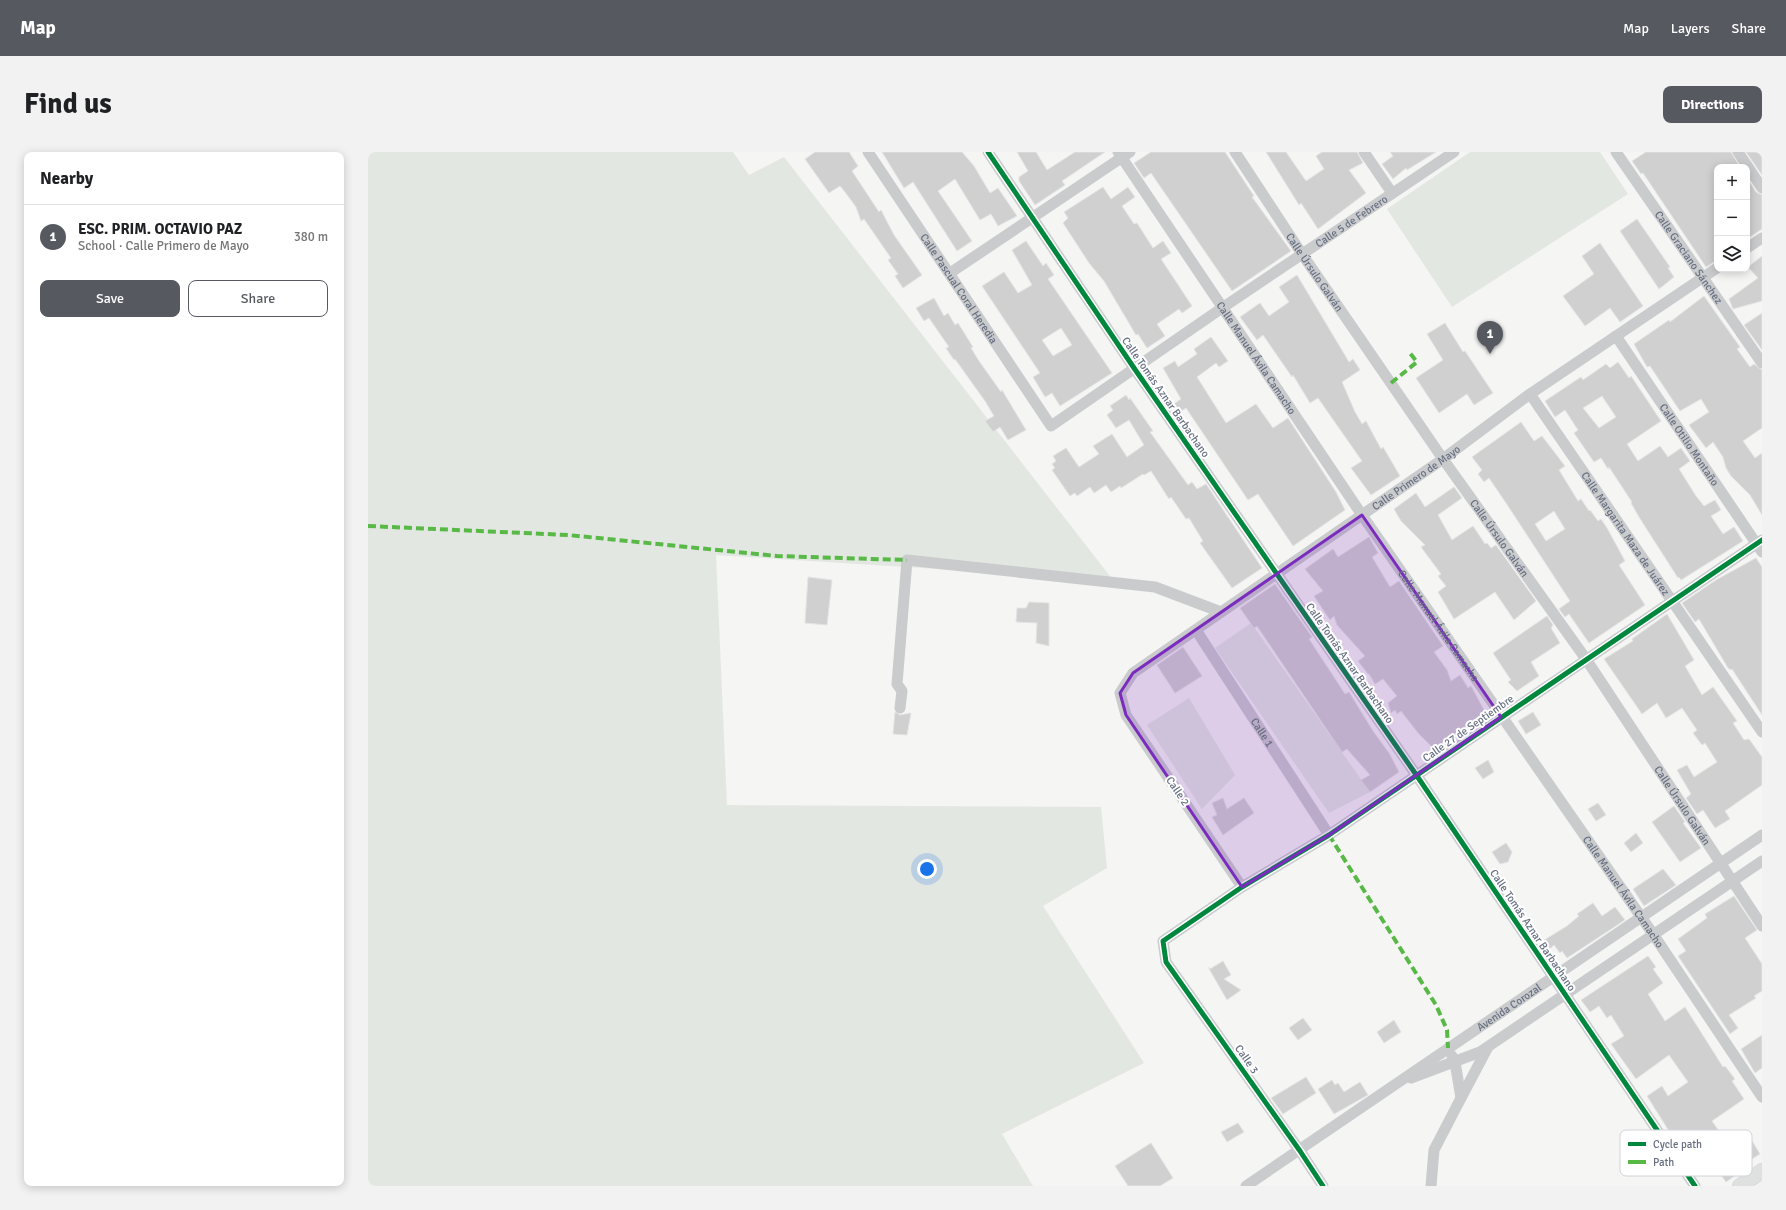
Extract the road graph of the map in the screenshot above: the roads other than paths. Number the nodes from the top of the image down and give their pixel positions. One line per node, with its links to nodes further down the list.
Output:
1 (868, 152): 16 (street, Calle Pascual Coral Heredia)
2 (988, 152): 11 (street, Calle Tomás Aznar Barbachano)
3 (1235, 152): 14 (street, Calle Úrsulo Galván)
4 (1364, 152): 10 (street)
5 (1454, 152): 10 (street, Calle 5 de Febrero)
6 (1616, 152): 17 (street, Calle Graciano Sánchez)
7 (1738, 152): 9 (street)
8 (1123, 154): 11 (street); 18 (street, Calle Manuel Ávila Camacho)
9 (1762, 188)
10 (1392, 193): 14 (street, Calle 5 de Febrero)
11 (1032, 218): 16 (street); 21 (street, Calle Tomás Aznar Barbachano)
12 (1762, 238): 13 (street)
13 (1750, 246)
14 (1302, 254): 18 (street, Calle 5 de Febrero); 24 (street, Calle Úrsulo Galván)
15 (1714, 270): 17 (street, Calle Primero de Mayo)
16 (950, 273): 23 (street, Calle Pascual Coral Heredia)
17 (1703, 278): 19 (street, Calle Primero de Mayo); 20 (street, Calle Graciano Sánchez)
18 (1222, 308): 21 (street, Calle 5 de Febrero); 25 (street, Calle Manuel Ávila Camacho)
19 (1616, 336): 22 (street, Calle Primero de Mayo); 26 (street, Calle Otilio Montaño)
20 (1762, 363)
21 (1134, 368): 23 (street, Calle 5 de Febrero); 27 (street, Calle Tomás Aznar Barbachano)
22 (1530, 394): 24 (street, Calle Primero de Mayo); 28 (street, Calle Margarita Maza de Juárez)
23 (1051, 426)
24 (1443, 459): 25 (street, Calle Primero de Mayo); 31 (street, Calle Úrsulo Galván)
25 (1362, 515): 27 (street, Calle Primero de Mayo); 34 (street, Calle Manuel Ávila Camacho)
26 (1760, 545): 28 (street, Calle 27 de Septiembre)
27 (1276, 574): 29 (street, Calle Primero de Mayo); 36 (street, Calle Tomás Aznar Barbachano)
28 (1672, 601): 31 (street, Calle 27 de Septiembre); 35 (street, Calle Margarita Maza de Juárez)
29 (1221, 612): 30 (street, Calle Primero de Mayo); 33 (street)
30 (1196, 630): 32 (street, Calle Primero de Mayo); 37 (street, Calle 1)
31 (1586, 659): 34 (street, Calle 27 de Septiembre); 40 (street, Calle Úrsulo Galván)
32 (1120, 693): 42 (street, Calle 2)
33 (900, 708)
34 (1501, 717): 36 (street, Calle 27 de Septiembre); 43 (street, Calle Manuel Ávila Camacho)
35 (1762, 732)
36 (1417, 776): 37 (street, Calle 27 de Septiembre); 47 (street, Calle Tomás Aznar Barbachano)
37 (1329, 835): 42 (street, Calle 27 de Septiembre)
38 (1762, 835): 40 (street, Avenida Corozal)
39 (1762, 861): 41 (street, Avenida Corozal)
40 (1720, 863): 41 (street, Calle Úrsulo Galván); 43 (street, Avenida Corozal)
41 (1731, 881): 44 (street, Calle Úrsulo Galván); 45 (street, Avenida Corozal)
42 (1242, 887): 46 (street, Calle 27 de Septiembre)
43 (1642, 918): 45 (street, Calle Manuel Ávila Camacho); 47 (street, Avenida Corozal)
44 (1762, 926)
45 (1653, 934): 48 (street, Avenida Corozal); 53 (street, Calle Manuel Ávila Camacho)
46 (1163, 941): 56 (street, Calle 3)
47 (1553, 978): 48 (street, Calle Tomás Aznar Barbachano); 50 (street, Avenida Corozal)
48 (1565, 995): 49 (street, Avenida Corozal); 55 (street, Calle Tomás Aznar Barbachano)
49 (1490, 1045): 51 (street, Avenida Corozal); 54 (street)
50 (1448, 1048): 51 (street); 52 (street, Avenida Corozal)
51 (1455, 1062): 52 (street, Avenida Corozal); 54 (street)
52 (1394, 1085): 56 (street, Avenida Corozal)
53 (1762, 1097)
54 (1461, 1098): 61 (street)
55 (1657, 1130)
56 (1300, 1151): 59 (street, Avenida Corozal); 60 (street, Calle 3)
57 (1762, 1171): 63 (main road)
58 (1688, 1176): 62 (street, Calle Tomás Aznar Barbachano)
59 (1246, 1186)
60 (1323, 1186)
61 (1431, 1186)
62 (1695, 1186)
63 (1740, 1186)

